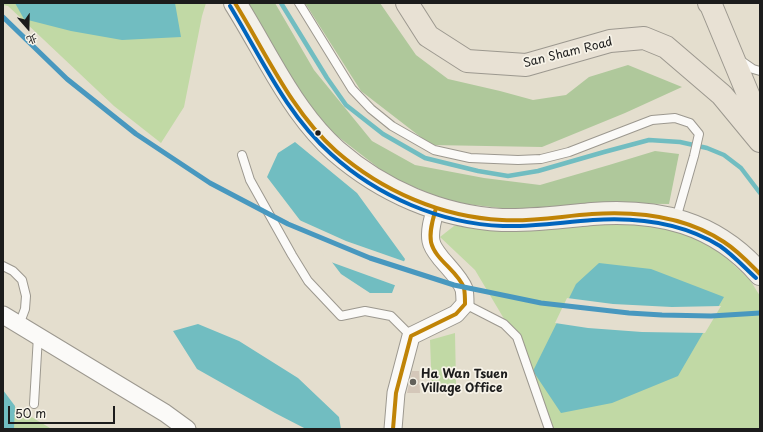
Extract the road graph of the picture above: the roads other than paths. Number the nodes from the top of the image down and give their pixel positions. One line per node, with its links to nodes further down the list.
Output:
1 (235, 3): 10 (street)
2 (299, 3): 11 (lane)
3 (407, 3): 8 (main road, San Sham Road)
4 (709, 3): 5 (main road)
5 (732, 53): 6 (lane); 7 (main road)
6 (760, 71)
7 (760, 122)
8 (760, 141)
9 (242, 155): 18 (lane)
10 (436, 208): 11 (street); 14 (street)
11 (676, 220): 13 (street)
12 (3, 266): 16 (lane)
13 (760, 274)
14 (465, 304): 18 (street); 22 (lane)
15 (3, 315): 16 (street)
16 (19, 325): 17 (street)
17 (38, 336): 19 (lane); 20 (street)
18 (411, 336): 21 (street)
19 (34, 404)
20 (187, 429)
21 (393, 429)
22 (549, 429)

